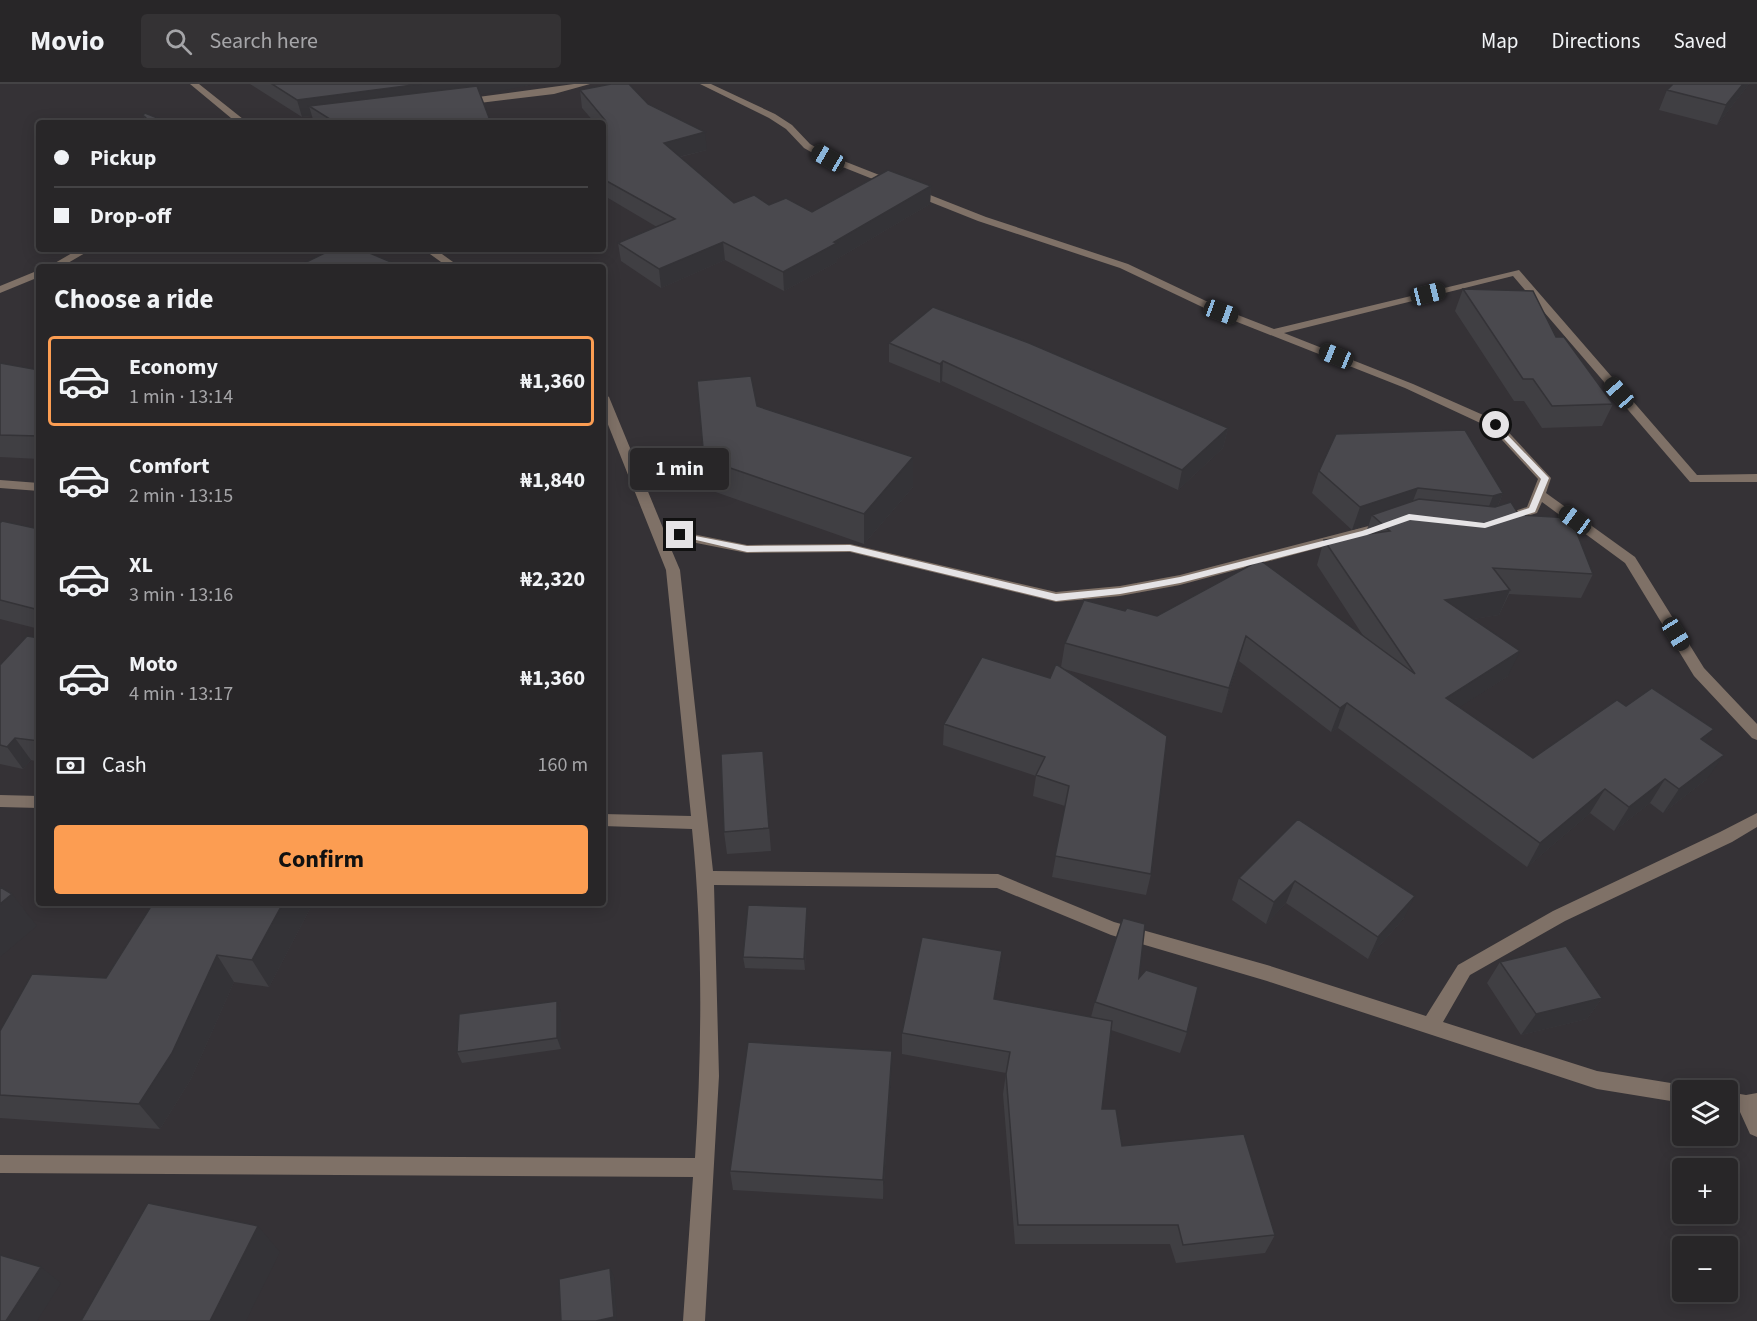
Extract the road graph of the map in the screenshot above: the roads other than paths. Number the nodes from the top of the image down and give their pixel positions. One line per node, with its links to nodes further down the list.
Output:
1 (194, 84): 6 (street)
2 (586, 84): 4 (street)
3 (704, 84): 14 (street)
4 (453, 104)
5 (346, 117): 7 (street)
6 (239, 120)
7 (322, 120)
8 (81, 252): 10 (street)
9 (432, 252): 11 (street)
10 (59, 264)
11 (450, 264)
12 (36, 274): 13 (street)
13 (0, 290)
14 (1274, 332): 16 (street); 19 (street)
15 (606, 404): 22 (street)
16 (1757, 478)
17 (0, 484): 18 (street)
18 (36, 487)
19 (1539, 494): 21 (street); 23 (street)
20 (1398, 521): 22 (street)
21 (1485, 525)
22 (657, 531): 28 (street)
23 (1757, 734)
24 (0, 801): 25 (street)
25 (36, 802)
26 (1757, 819): 30 (street)
27 (606, 820): 28 (street)
28 (699, 823): 29 (street)
29 (705, 878): 30 (street); 35 (street)
30 (1430, 1026): 31 (street)
31 (1672, 1092)
32 (1744, 1103): 33 (street)
33 (1757, 1128)
34 (0, 1164): 35 (street)
35 (704, 1168): 36 (street)
36 (694, 1321)

